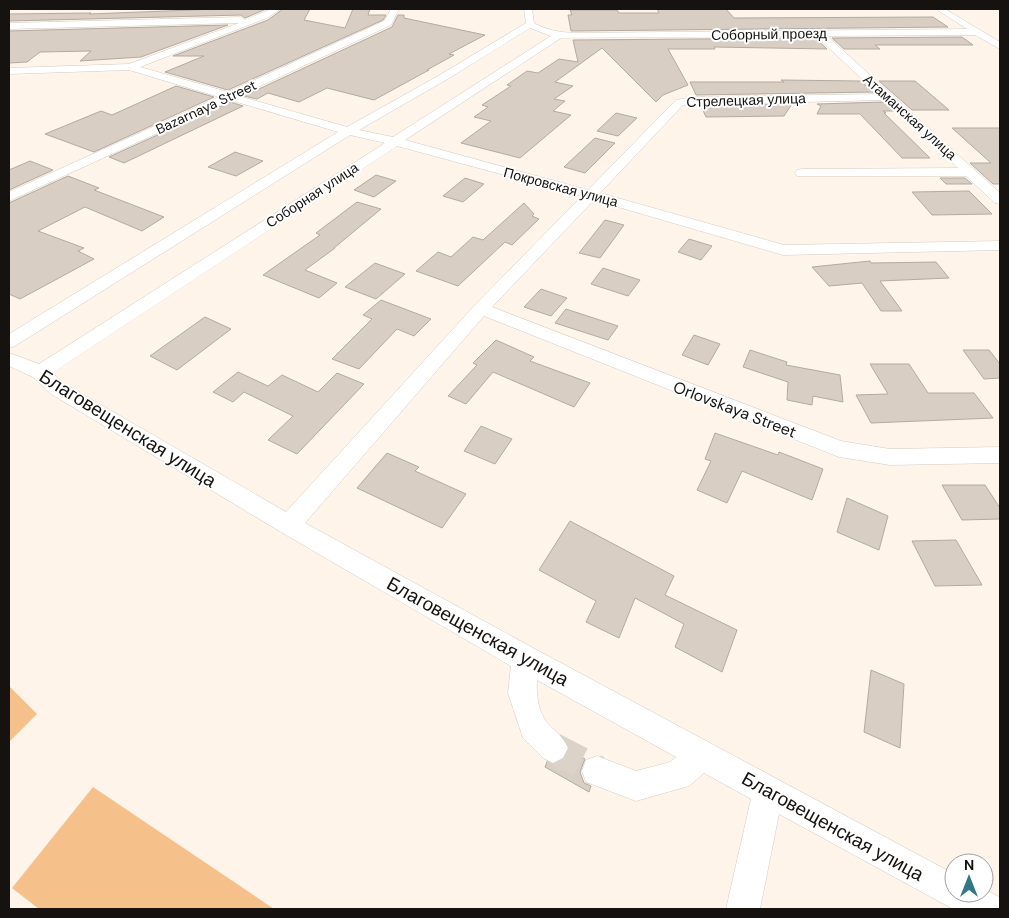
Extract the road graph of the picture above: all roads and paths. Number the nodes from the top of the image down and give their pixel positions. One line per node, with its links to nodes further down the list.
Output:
1 (277, 9): 5 (street)
2 (395, 9): 14 (street, Bazarnaya Street)
3 (528, 9): 6 (street)
4 (940, 9): 8 (street)
5 (256, 19): 7 (street); 12 (street)
6 (530, 24): 10 (street); 16 (street)
7 (9, 26)
8 (978, 32): 9 (street, Соборный проезд); 11 (street)
9 (819, 34): 10 (street, Соборный проезд); 15 (street, Атаманская улица)
10 (559, 35): 17 (street, Соборная улица)
11 (1000, 46)
12 (130, 68): 13 (street); 14 (street, Покровская улица)
13 (9, 72)
14 (229, 96): 16 (street, Покровская улица); 21 (street, Bazarnaya Street)
15 (889, 97): 18 (street, Атаманская улица); 20 (street, Стрелецкая улица)
16 (348, 131): 17 (street, Покровская улица); 25 (street)
17 (394, 142): 20 (street, Покровская улица); 27 (street, Соборная улица)
18 (970, 172): 19 (street); 22 (street, Атаманская улица)
19 (802, 173)
20 (589, 194): 23 (street, Покровская улица); 24 (street, Стрелецкая улица)
21 (9, 197)
22 (1000, 200)
23 (1000, 246)
24 (481, 309): 28 (street, Orlovskaya Street); 29 (street, Стрелецкая улица)
25 (9, 342)
26 (9, 359): 27 (street, Благовещенская улица)
27 (40, 372): 29 (street, Благовещенская улица)
28 (1000, 455)
29 (289, 525): 30 (street, Благовещенская улица)
30 (525, 659): 31 (street); 32 (street, Благовещенская улица)
31 (553, 748)
32 (702, 754): 33 (street); 34 (street, Благовещенская улица)
33 (597, 771)
34 (768, 792): 35 (street, Благовещенская улица); 37 (street)
35 (944, 886)
36 (976, 903): 38 (street, Благовещенская улица)
37 (743, 909)
38 (987, 909)

